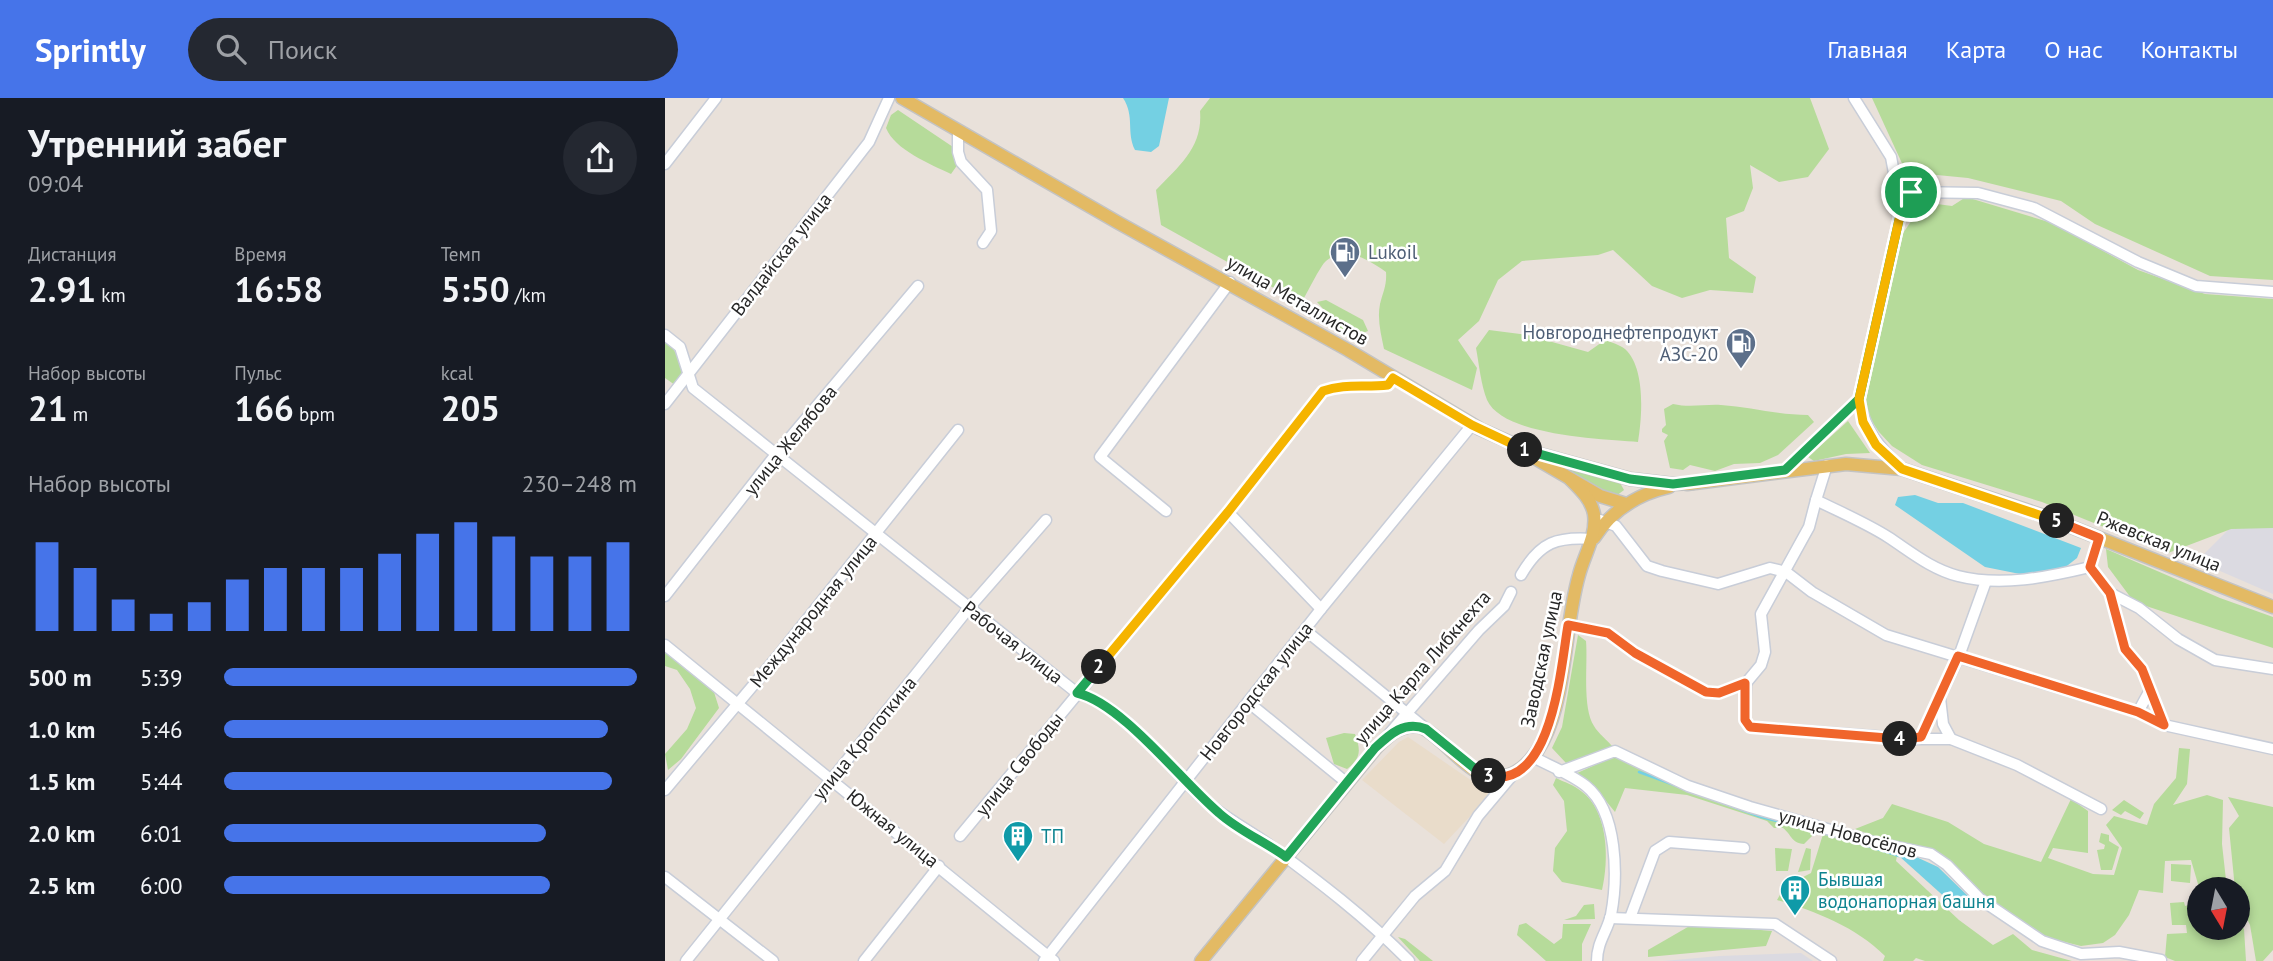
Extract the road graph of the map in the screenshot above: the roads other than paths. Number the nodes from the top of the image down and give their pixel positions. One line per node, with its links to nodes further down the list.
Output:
1 (716, 98): 6 (street)
2 (889, 98): 13 (street, Валдайская улица)
3 (902, 98): 5 (main road, улица Металлистов)
4 (1854, 98): 7 (street)
5 (958, 130): 8 (street); 9 (main road, улица Металлистов)
6 (665, 164)
7 (1905, 191): 11 (street); 15 (street)
8 (983, 243)
9 (1230, 282): 14 (main road, улица Металлистов); 29 (street)
10 (918, 286): 20 (street, улица Желябова)
11 (2273, 292)
12 (665, 335): 13 (street, Рабочая улица)
13 (688, 378): 16 (street, Валдайская улица); 20 (street, Рабочая улица)
14 (1393, 378): 17 (main road, улица Металлистов); 30 (street, улица Свободы)
15 (1859, 399): 22 (street); 23 (street)
16 (665, 404)
17 (1472, 425): 19 (main road, улица Металлистов); 45 (street, Новгородская улица)
18 (958, 430): 33 (street, Международная улица)
19 (1511, 444): 24 (main road, улица Металлистов); 25 (main road)
20 (777, 453): 33 (street, Рабочая улица); 42 (street, улица Желябова)
21 (1827, 465): 22 (main road, Ржевская улица); 23 (main road, Ржевская улица); 27 (street)
22 (1902, 469): 34 (main road, Ржевская улица)
23 (1785, 470): 26 (main road, Ржевская улица)
24 (1630, 479): 26 (main road, улица Металлистов); 28 (main road)
25 (1570, 480): 28 (main road); 32 (main road)
26 (1693, 483): 28 (main road, Заводская улица)
27 (1817, 500): 37 (street); 39 (street)
28 (1630, 502): 32 (main road, Заводская улица)
29 (1167, 511)
30 (1228, 512): 45 (street); 53 (street, улица Свободы)
31 (1046, 520): 44 (street, улица Кропоткина)
32 (1601, 520): 35 (main road, Заводская улица); 37 (street)
33 (876, 534): 44 (street, Рабочая улица); 56 (street, Международная улица)
34 (2099, 538): 36 (street); 43 (main road, Ржевская улица)
35 (1591, 543): 38 (street); 46 (main road, Заводская улица)
36 (2090, 567): 39 (street); 41 (street)
37 (1786, 572): 49 (street); 51 (street)
38 (1521, 575)
39 (1986, 581): 49 (street)
40 (1511, 592): 58 (street, улица Карла Либкнехта)
41 (2110, 593): 50 (street); 52 (street)
42 (665, 596)
43 (2273, 607)
44 (969, 608): 53 (street, Рабочая улица); 68 (street, улица Кропоткина)
45 (1321, 609): 47 (street, Новгородская улица)
46 (1568, 625): 51 (street); 65 (main road, Заводская улица)
47 (1305, 630): 55 (street, Новгородская улица); 58 (street)
48 (665, 645): 56 (street, Южная улица)
49 (1958, 656): 54 (street); 57 (street)
50 (2273, 669)
51 (1745, 683): 62 (street)
52 (2150, 690): 57 (street); 59 (street)
53 (1077, 693): 69 (street, Рабочая улица); 73 (street, улица Свободы)
54 (1940, 696): 62 (street); 63 (street)
55 (1248, 702): 69 (street, Новгородская улица); 70 (street)
56 (736, 705): 68 (street, Южная улица); 71 (street, Международная улица)
57 (2138, 712): 59 (street)
58 (1406, 713): 60 (street); 61 (street, улица Карла Либкнехта)
59 (2164, 725): 64 (street)
60 (1426, 729): 61 (main road); 66 (main road)
61 (1387, 736): 70 (main road, улица Карла Либкнехта)
62 (1921, 737): 63 (street)
63 (1951, 739): 72 (street)
64 (2273, 749)
65 (1533, 757): 66 (main road, Заводская улица); 67 (street)
66 (1515, 772): 81 (street, Заводская улица)
67 (1559, 772): 78 (street); 83 (street, улица Новосёлов)
68 (831, 778): 76 (street, Южная улица); 80 (street, улица Кропоткина)
69 (1185, 781): 75 (street, Рабочая улица); 82 (street, Новгородская улица)
70 (1347, 783): 75 (main road, улица Карла Либкнехта)
71 (665, 790)
72 (2101, 809)
73 (960, 836)
74 (1744, 848): 79 (street)
75 (1286, 857): 81 (street, Рабочая улица); 87 (main road, улица Карла Либкнехта)
76 (939, 866): 82 (street, Южная улица); 86 (street)
77 (665, 877): 80 (street)
78 (1611, 918): 79 (street); 90 (street)
79 (1630, 918): 91 (street)
80 (719, 920): 84 (street, улица Кропоткина); 85 (street)
81 (1383, 934): 88 (street, Заводская улица); 89 (street, Рабочая улица)
82 (1049, 959)
83 (2161, 960)
84 (686, 961)
85 (773, 961)
86 (864, 961)
87 (1201, 961)
88 (1362, 961)
89 (1409, 961)
90 (1597, 961)
91 (1831, 961)

